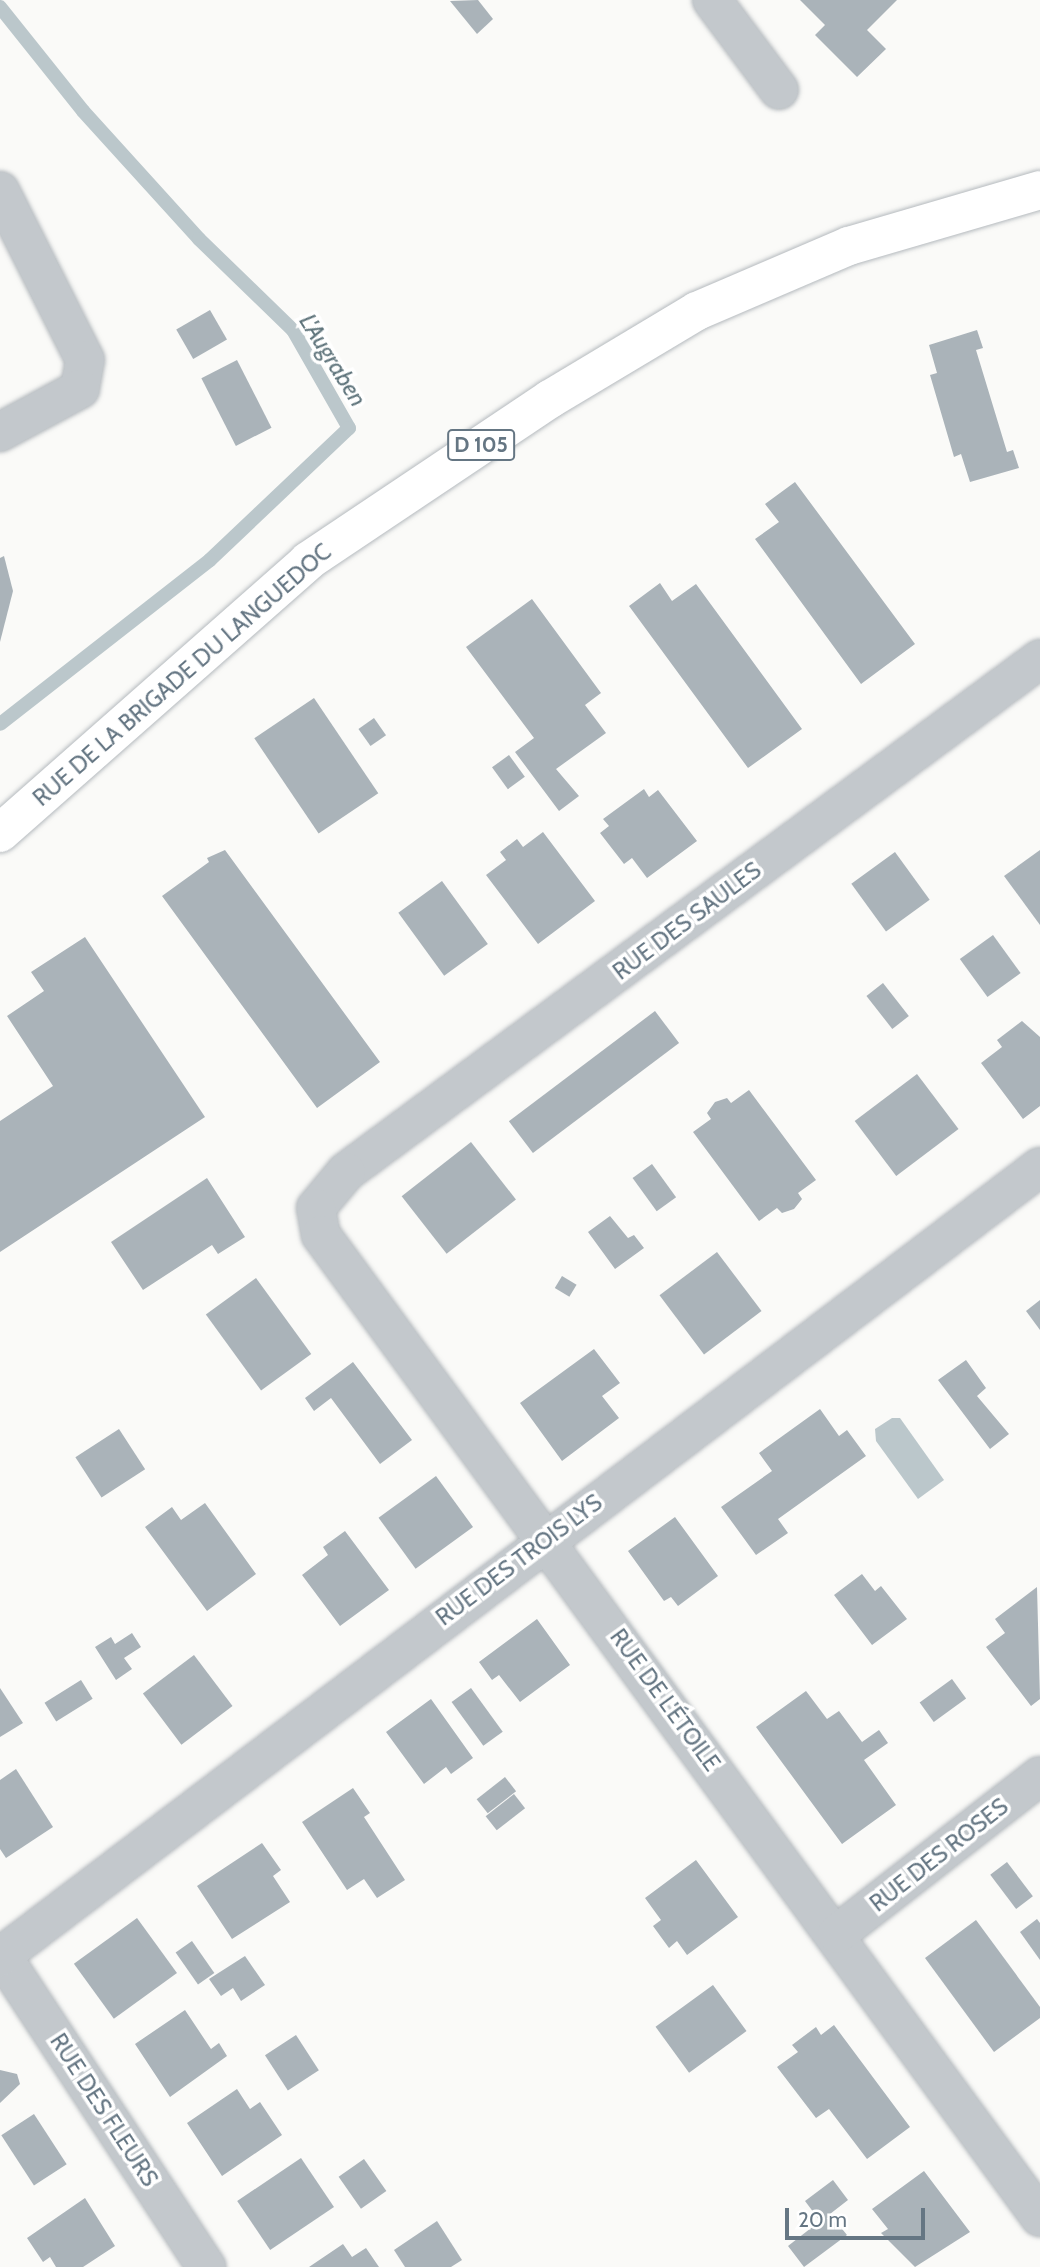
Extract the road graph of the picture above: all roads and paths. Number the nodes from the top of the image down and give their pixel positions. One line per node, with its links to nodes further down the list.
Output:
1 (712, 0): 2 (street)
2 (779, 90)
3 (1040, 190): 7 (main road, RUE DE LA BRIGADE DU LANGUEDOC / D 105)
4 (0, 191): 5 (street)
5 (0, 432)
6 (1040, 659): 9 (street, RUE DES SAULES)
7 (0, 833)
8 (1040, 1167): 10 (street, RUE DES TROIS LYS)
9 (335, 1182): 10 (street, RUE DE L'ÉTOILE)
10 (547, 1539): 12 (street, RUE DE L'ÉTOILE); 13 (street, RUE DES TROIS LYS)
11 (1040, 1776): 12 (street, RUE DES ROSES)
12 (837, 1934): 14 (street, RUE DE L'ÉTOILE)
13 (1, 1955): 15 (street, RUE DES FLEURS)
14 (1040, 2217)
15 (206, 2267)

